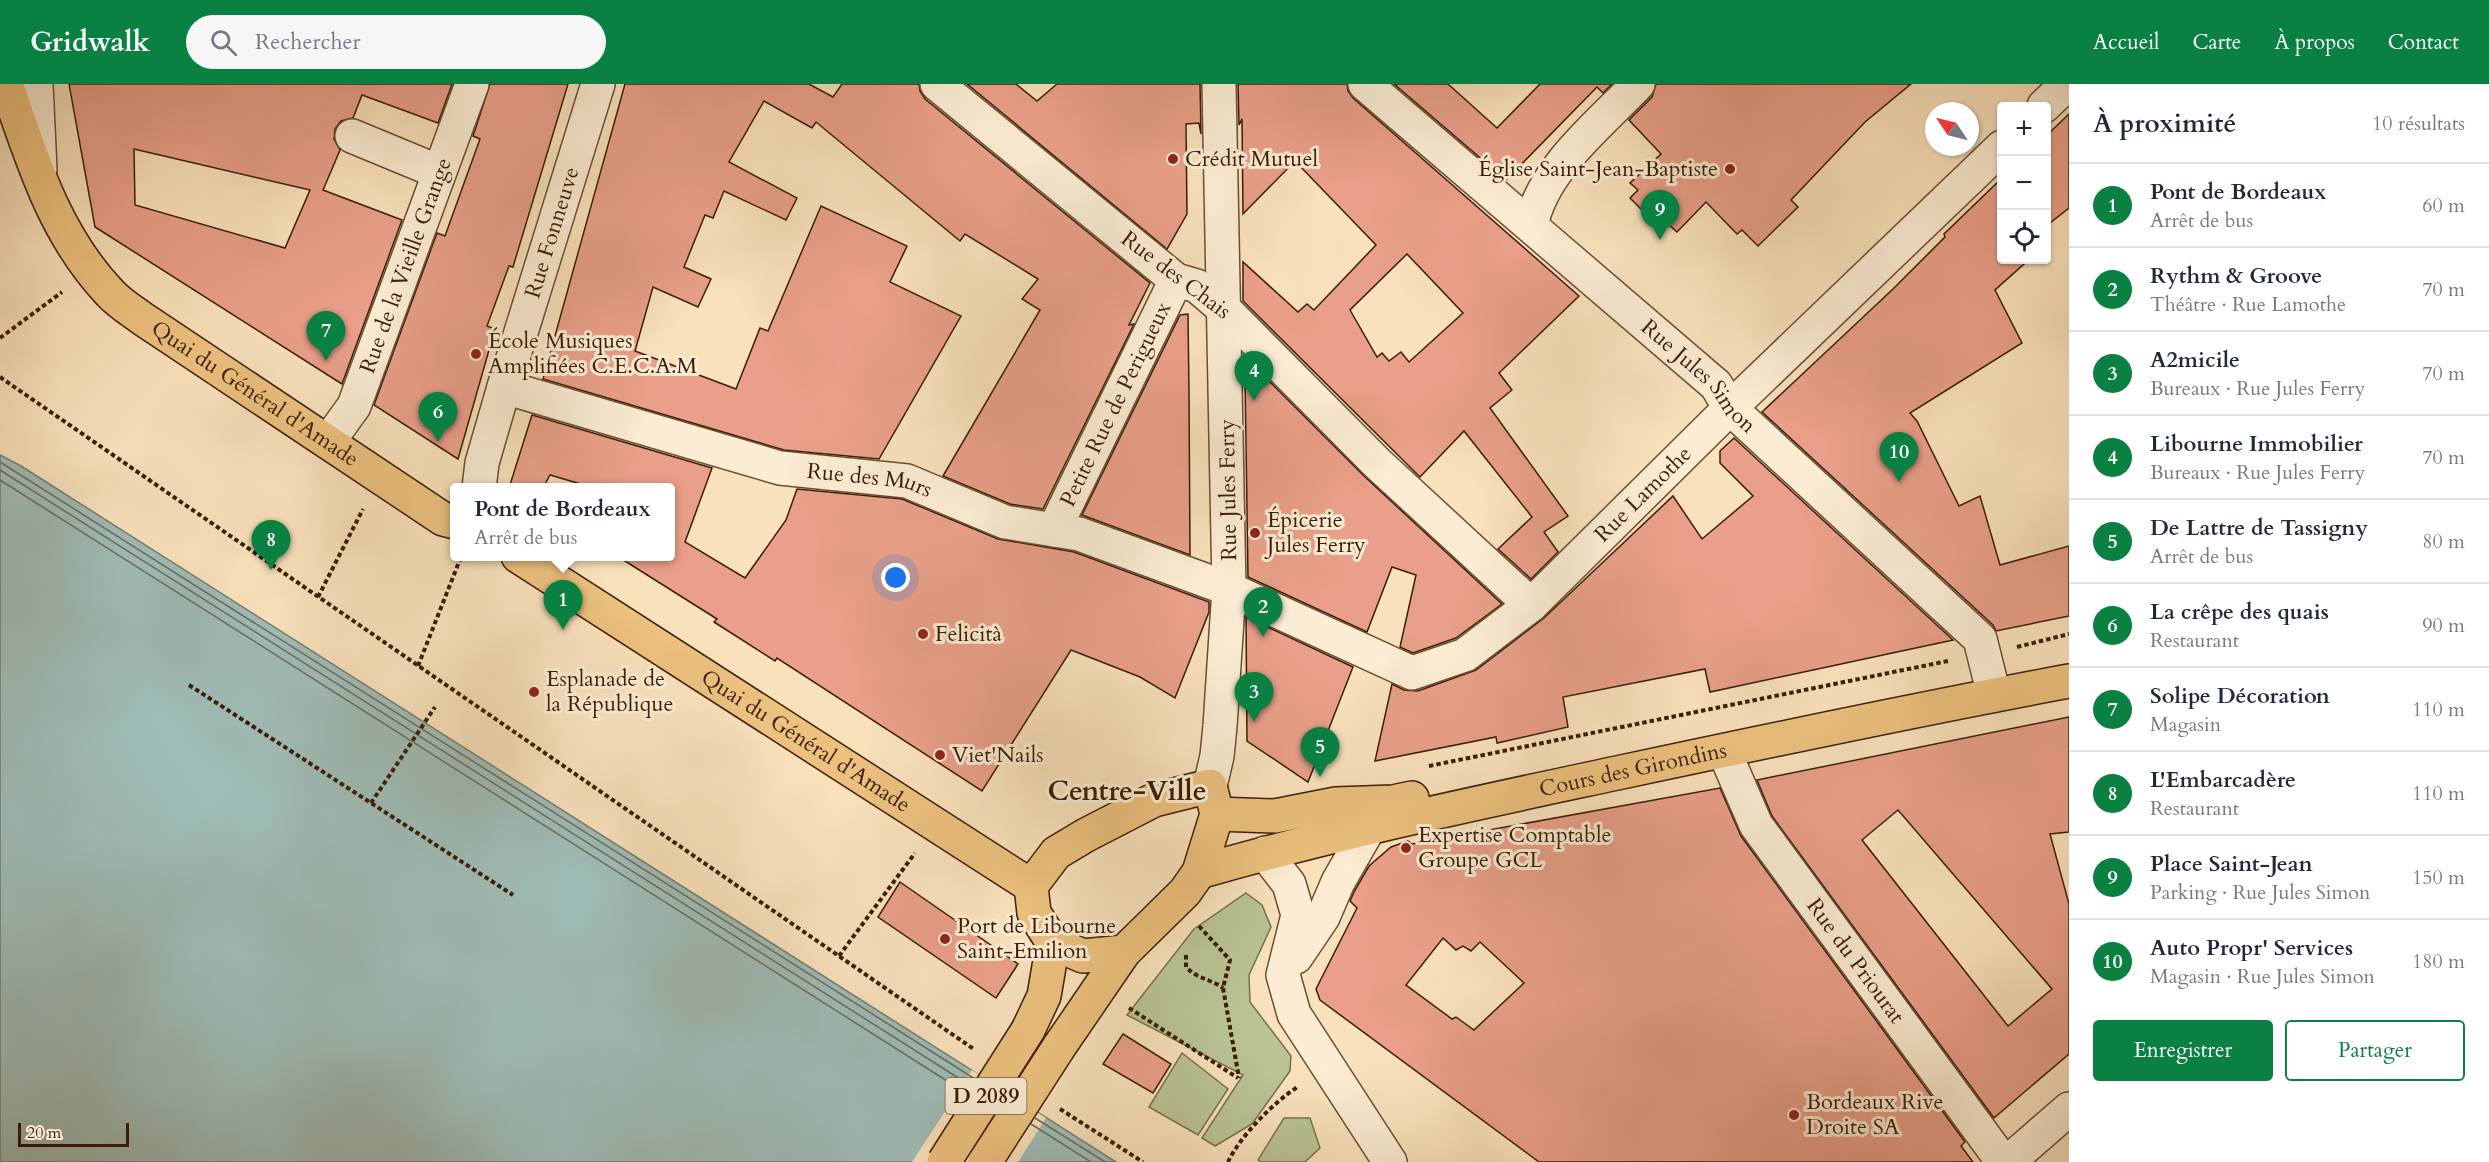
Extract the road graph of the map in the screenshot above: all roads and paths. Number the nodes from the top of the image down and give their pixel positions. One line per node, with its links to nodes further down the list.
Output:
1 (6, 84): 14 (main road, Quai du Général d'Amade)
2 (36, 84): 14 (street)
3 (472, 84): 13 (street, Rue de la Vieille Grange)
4 (598, 84): 21 (street, Rue Fonneuve)
5 (937, 84): 17 (street, Rue des Chais)
6 (1219, 84): 18 (street, Rue Jules Ferry)
7 (1365, 84): 15 (street, Rue Jules Simon)
8 (1638, 84): 15 (street)
9 (2067, 84): 10 (street)
10 (2048, 102)
11 (352, 136): 13 (street)
12 (1997, 151): 22 (street, Rue Lamothe)
13 (439, 172): 23 (street, Rue de la Vieille Grange)
14 (40, 185): 16 (main road, Quai du Général d'Amade)
15 (1531, 226): 22 (street, Rue Jules Simon)
16 (83, 258): 19 (path); 23 (main road, Quai du Général d'Amade)
17 (1176, 280): 18 (street, Rue des Chais); 27 (street, Petite Rue de Perigueux)
18 (1225, 310): 30 (street, Rue Jules Ferry); 32 (street, Rue des Chais)
19 (0, 338)
20 (0, 377): 31 (path)
21 (504, 387): 25 (street, Rue Fonneuve); 27 (street, Rue des Murs)
22 (1730, 408): 32 (street, Rue Lamothe); 36 (street, Rue Jules Simon)
23 (328, 442): 24 (main road, Quai du Général d'Amade)
24 (379, 478): 26 (main road, Quai du Général d'Amade); 31 (path)
25 (480, 483)
26 (450, 521)
27 (1054, 530): 30 (street, Rue des Murs)
28 (459, 561): 35 (path)
29 (526, 561): 44 (main road, Quai du Général d'Amade)
30 (1229, 589): 32 (street, Rue Lamothe); 42 (street, Rue Jules Ferry)
31 (318, 597): 35 (path)
32 (1532, 605)
33 (2069, 634): 36 (path)
34 (2069, 662): 36 (main road, Cours des Girondins)
35 (418, 666): 54 (path)
36 (1990, 675): 37 (main road, Cours des Girondins); 40 (main road, Cours des Girondins); 41 (path); 42 (main road, Cours des Girondins)
37 (2069, 681)
38 (189, 685): 43 (path)
39 (435, 707): 43 (path)
40 (1724, 751): 45 (main road, Cours des Girondins); 65 (street, Rue du Priourat)
41 (1428, 767)
42 (1213, 800): 47 (main road); 48 (main road, Cours des Girondins)
43 (371, 803): 49 (path)
44 (935, 826): 48 (main road, Quai du Général d'Amade); 54 (path)
45 (1370, 826): 46 (main road, Cours des Girondins); 55 (street)
46 (1266, 853): 47 (main road, Cours des Girondins); 55 (street)
47 (1199, 873): 52 (main road)
48 (1031, 886): 51 (main road)
49 (513, 895)
50 (1195, 921): 56 (path)
51 (1053, 943): 52 (main road); 61 (main road, D 2089, bridge)
52 (1124, 952): 57 (main road, D 2089)
53 (1186, 955): 56 (path)
54 (839, 956): 58 (path)
55 (1283, 975): 59 (street)
56 (1223, 988): 57 (path)
57 (1100, 989): 62 (main road, D 2089, bridge)
58 (962, 1042)
59 (1328, 1068): 63 (path); 64 (street)
60 (2069, 1109): 66 (street)
61 (944, 1162)
62 (985, 1162)
63 (1228, 1162)
64 (1390, 1162)
65 (2003, 1162)
66 (2008, 1162)

